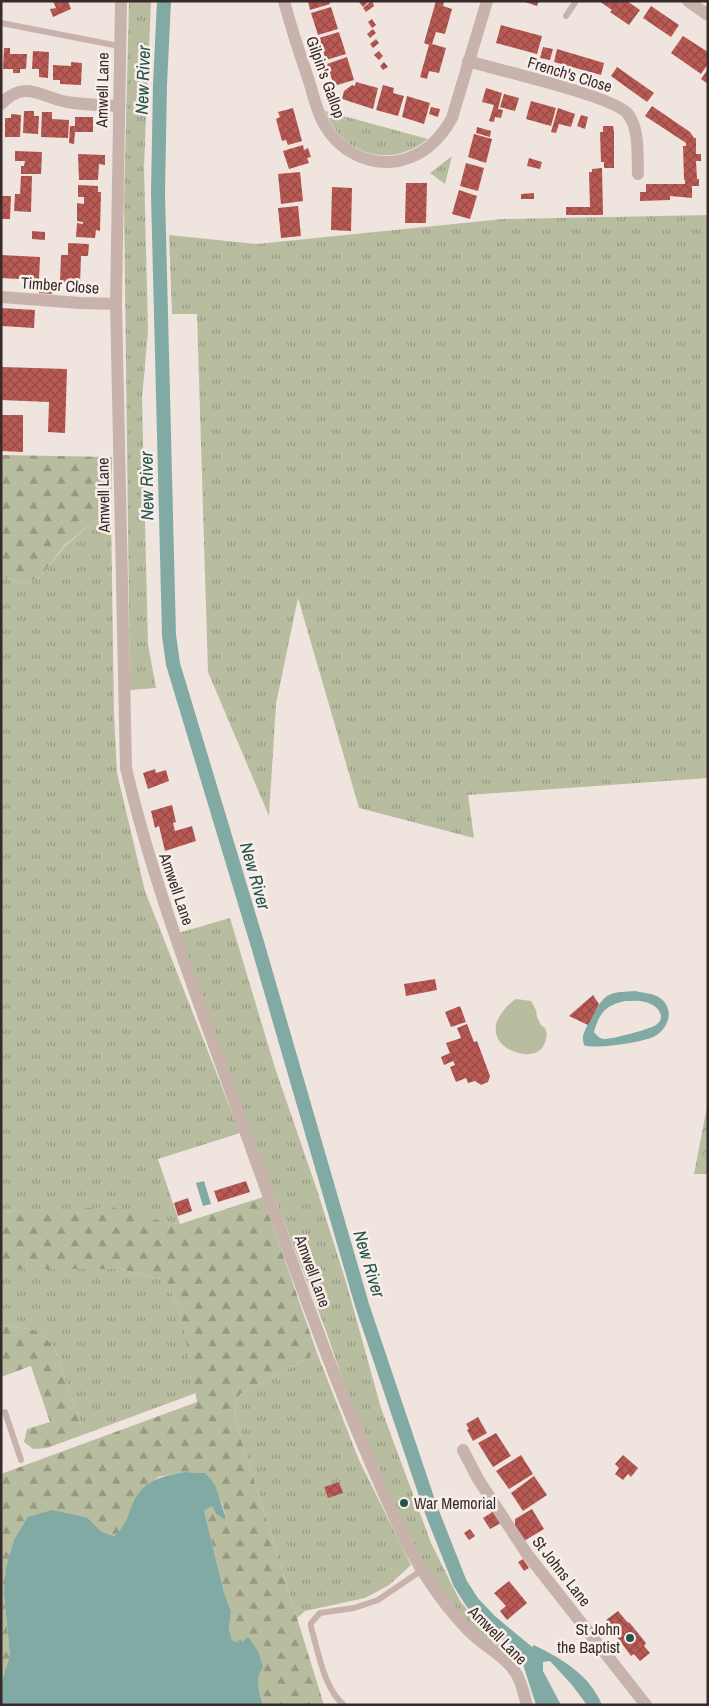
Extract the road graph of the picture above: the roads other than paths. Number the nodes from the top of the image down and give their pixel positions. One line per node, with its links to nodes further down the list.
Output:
1 (121, 1): 9 (street, Amwell Lane)
2 (284, 1): 10 (street, Gilpin's Gallop)
3 (487, 1): 10 (street, Gilpin's Gallop)
4 (576, 1): 7 (lane)
5 (688, 1): 6 (street)
6 (708, 15)
7 (566, 16)
8 (1, 23): 9 (lane)
9 (119, 46): 12 (street, Amwell Lane)
10 (468, 61): 13 (street, French's Close)
11 (1, 104): 12 (street)
12 (118, 106): 15 (street, Amwell Lane)
13 (638, 174)
14 (1, 297): 15 (street, Timber Close)
15 (116, 304): 19 (street, Amwell Lane)
16 (4, 1412): 18 (lane)
17 (463, 1450): 22 (street, St Johns Lane)
18 (21, 1460)
19 (422, 1570): 20 (lane); 21 (street, Amwell Lane)
20 (344, 1705)
21 (527, 1705)
22 (646, 1705)

